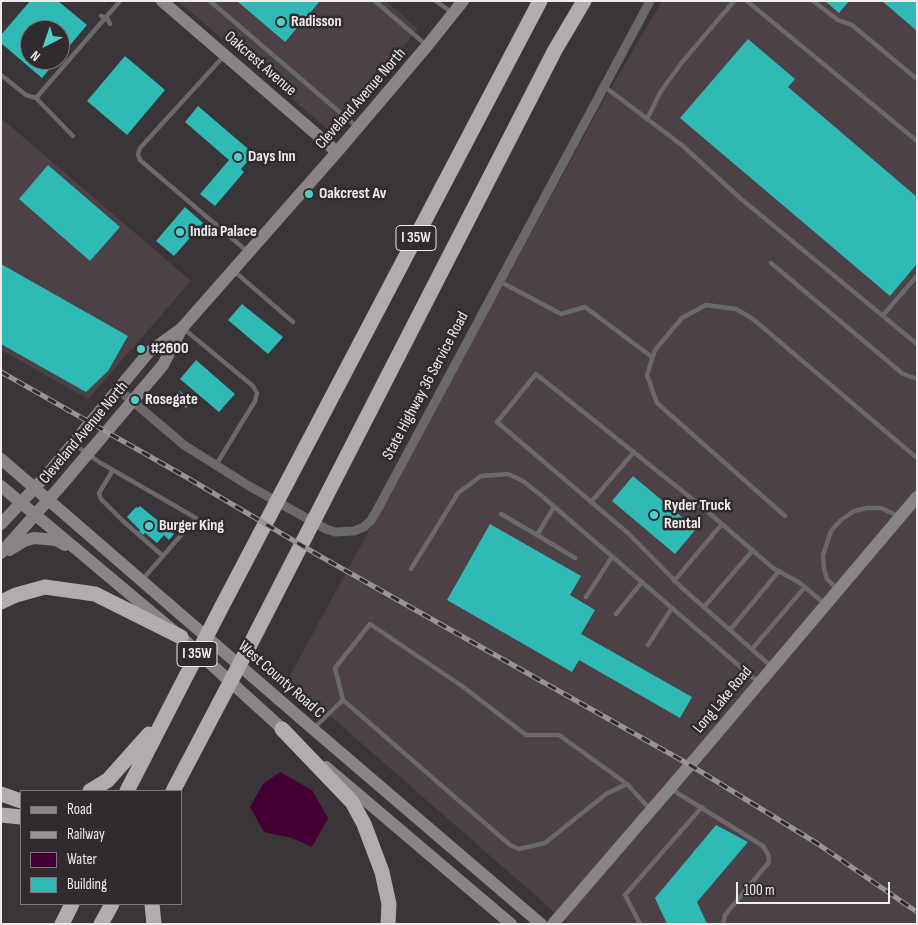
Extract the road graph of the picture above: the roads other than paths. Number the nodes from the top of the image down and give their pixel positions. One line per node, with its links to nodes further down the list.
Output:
1 (120, 1): 15 (lane)
2 (162, 1): 18 (street, Oakcrest Avenue)
3 (210, 1): 24 (lane)
4 (375, 1): 17 (lane)
5 (436, 1): 13 (lane)
6 (463, 1): 13 (street, Cleveland Avenue North)
7 (540, 1): 88 (highway, I 35W)
8 (584, 1): 91 (highway, I 35W)
9 (650, 1): 21 (street, State Highway 36 Service Road)
10 (734, 1): 23 (lane)
11 (746, 1): 26 (lane)
12 (813, 1): 20 (lane)
13 (454, 14): 17 (street, Cleveland Avenue North)
14 (101, 16): 15 (lane)
15 (106, 18): 16 (lane); 22 (lane)
16 (110, 24)
17 (428, 46): 24 (street, Cleveland Avenue North)
18 (224, 55): 27 (street, Oakcrest Avenue); 28 (lane)
19 (1, 74): 22 (lane)
20 (917, 79)
21 (604, 86): 23 (lane); 32 (street, State Highway 36 Service Road)
22 (36, 98): 25 (lane)
23 (647, 119): 33 (lane)
24 (358, 128): 27 (street, Cleveland Avenue North)
25 (73, 136)
26 (917, 141)
27 (337, 152): 28 (street, Cleveland Avenue North)
28 (249, 252): 30 (street, Cleveland Avenue North)
29 (771, 263): 38 (lane)
30 (233, 271): 34 (lane); 35 (street, Cleveland Avenue North)
31 (917, 276): 33 (lane)
32 (499, 281): 37 (lane); 46 (street, State Highway 36 Service Road)
33 (883, 315): 36 (lane)
34 (293, 322)
35 (182, 328): 39 (street, Cleveland Avenue North); 40 (street, Cleveland Avenue North); 46 (lane)
36 (917, 344)
37 (652, 357): 44 (lane); 57 (lane)
38 (917, 379)
39 (118, 389): 40 (street, State Highway 36 Service Road); 41 (street, Cleveland Avenue North)
40 (132, 401): 43 (street, Cleveland Avenue North); 46 (street, State Highway 36 Service Road)
41 (73, 443): 43 (lane); 49 (street, Cleveland Avenue North)
42 (634, 452): 53 (lane); 53 (lane); 60 (lane)
43 (87, 454): 47 (lane); 51 (street, Cleveland Avenue North)
44 (917, 458)
45 (1, 460): 49 (street, West County Road C)
46 (216, 465)
47 (113, 470): 65 (lane); 65 (lane)
48 (1, 486): 52 (street)
49 (34, 488): 51 (street, West County Road C); 52 (street, Cleveland Avenue North)
50 (917, 496): 58 (street, Long Lake Road)
51 (48, 500): 56 (street, Cleveland Avenue North); 70 (street, West County Road C)
52 (20, 502): 56 (street); 59 (street, Cleveland Avenue North)
53 (591, 502): 71 (lane)
54 (554, 507): 61 (lane); 66 (lane); 68 (lane)
55 (501, 514): 61 (lane)
56 (35, 515): 63 (street); 64 (street, Cleveland Avenue North)
57 (785, 516)
58 (899, 517): 74 (street, Long Lake Road); 74 (lane)
59 (1, 524)
60 (722, 524): 62 (lane); 71 (lane)
61 (537, 535): 67 (lane)
62 (753, 550): 69 (lane); 78 (lane)
63 (80, 553): 64 (street); 82 (street)
64 (1, 554)
65 (162, 556): 70 (lane)
66 (612, 557): 72 (lane); 75 (lane)
67 (575, 558)
68 (411, 570)
69 (779, 571): 73 (lane); 81 (lane)
70 (141, 581): 90 (street, West County Road C)
71 (674, 581): 78 (lane)
72 (642, 582): 79 (lane); 80 (lane)
73 (805, 587): 77 (lane); 84 (lane)
74 (838, 590): 77 (street, Long Lake Road)
75 (586, 597)
76 (1, 602): 82 (highway)
77 (826, 604): 85 (street, Long Lake Road)
78 (704, 607): 81 (lane)
79 (672, 608): 83 (lane); 86 (lane)
80 (616, 614)
81 (730, 630): 84 (lane)
82 (181, 636): 89 (street)
83 (648, 645)
84 (752, 649): 85 (lane)
85 (772, 667): 86 (street, Long Lake Road)
86 (759, 683): 93 (street, Long Lake Road)
87 (343, 700): 90 (lane); 92 (lane); 92 (lane)
88 (170, 705): 94 (highway); 95 (highway, I 35W)
89 (282, 729): 110 (highway); 111 (street)
90 (313, 729): 112 (street, West County Road C)
91 (185, 770): 96 (highway, I 35W); 97 (highway)
92 (627, 784): 101 (lane)
93 (670, 788): 100 (lane); 101 (street, Long Lake Road)
94 (92, 790)
95 (128, 790)
96 (174, 790)
97 (178, 790)
98 (1, 794): 99 (highway)
99 (20, 801)
100 (702, 807): 114 (lane); 115 (lane)
101 (651, 810): 113 (street, Long Lake Road)
102 (1, 815): 103 (highway)
103 (20, 817)
104 (72, 905): 107 (highway)
105 (111, 905): 108 (highway)
106 (152, 905): 109 (highway)
107 (62, 924)
108 (101, 924)
109 (154, 924)
110 (388, 924)
111 (511, 924)
112 (541, 924)
113 (553, 924)
114 (640, 924)
115 (724, 924)

